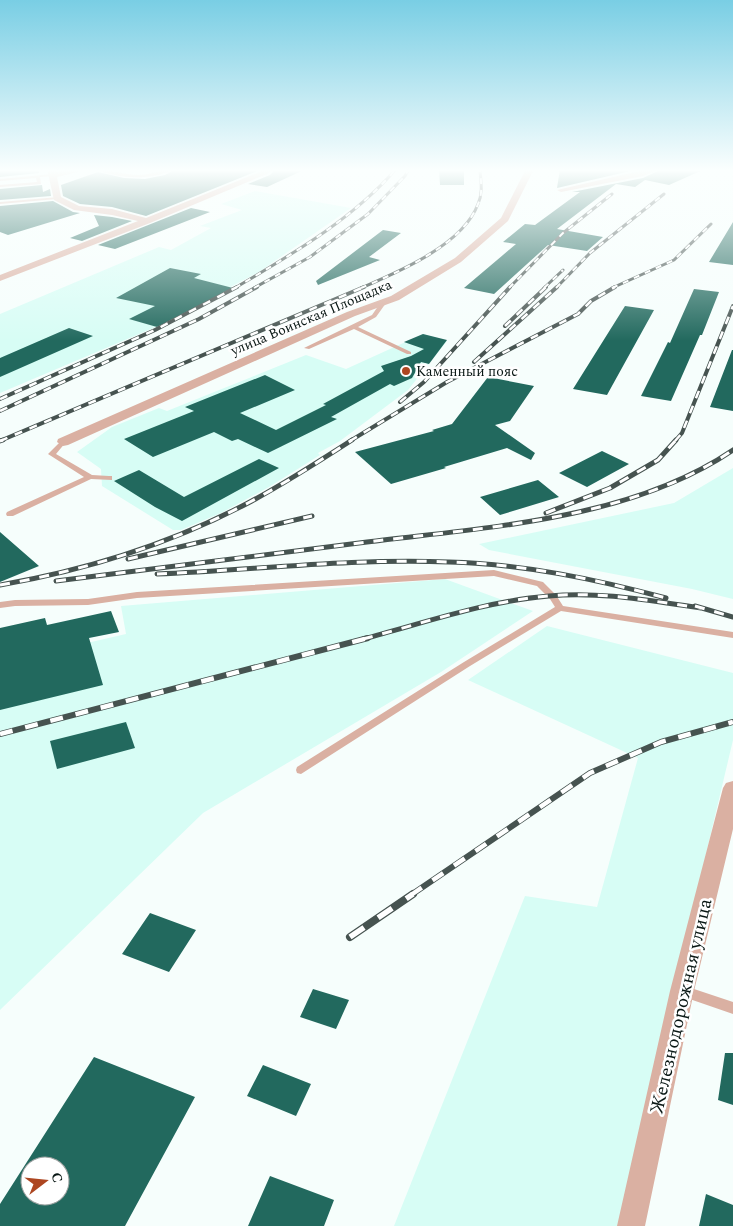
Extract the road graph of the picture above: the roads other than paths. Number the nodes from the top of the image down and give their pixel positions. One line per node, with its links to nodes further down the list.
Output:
1 (133, 226): 3 (street)
2 (498, 226): 4 (street, улица Воинская Площадка)
3 (1, 277)
4 (383, 303): 5 (lane); 8 (street, улица Воинская Площадка)
5 (354, 327): 6 (lane); 7 (lane)
6 (307, 348)
7 (410, 353)
8 (63, 442): 9 (lane)
9 (90, 477): 10 (lane); 11 (lane)
10 (109, 478)
11 (10, 514)
12 (0, 605): 13 (lane)
13 (560, 608): 14 (lane); 15 (lane)
14 (733, 636)
15 (301, 770)
16 (733, 788): 17 (street, Железнодорожная улица)
17 (682, 991): 18 (lane); 19 (street, Железнодорожная улица)
18 (733, 1008)
19 (631, 1226)

